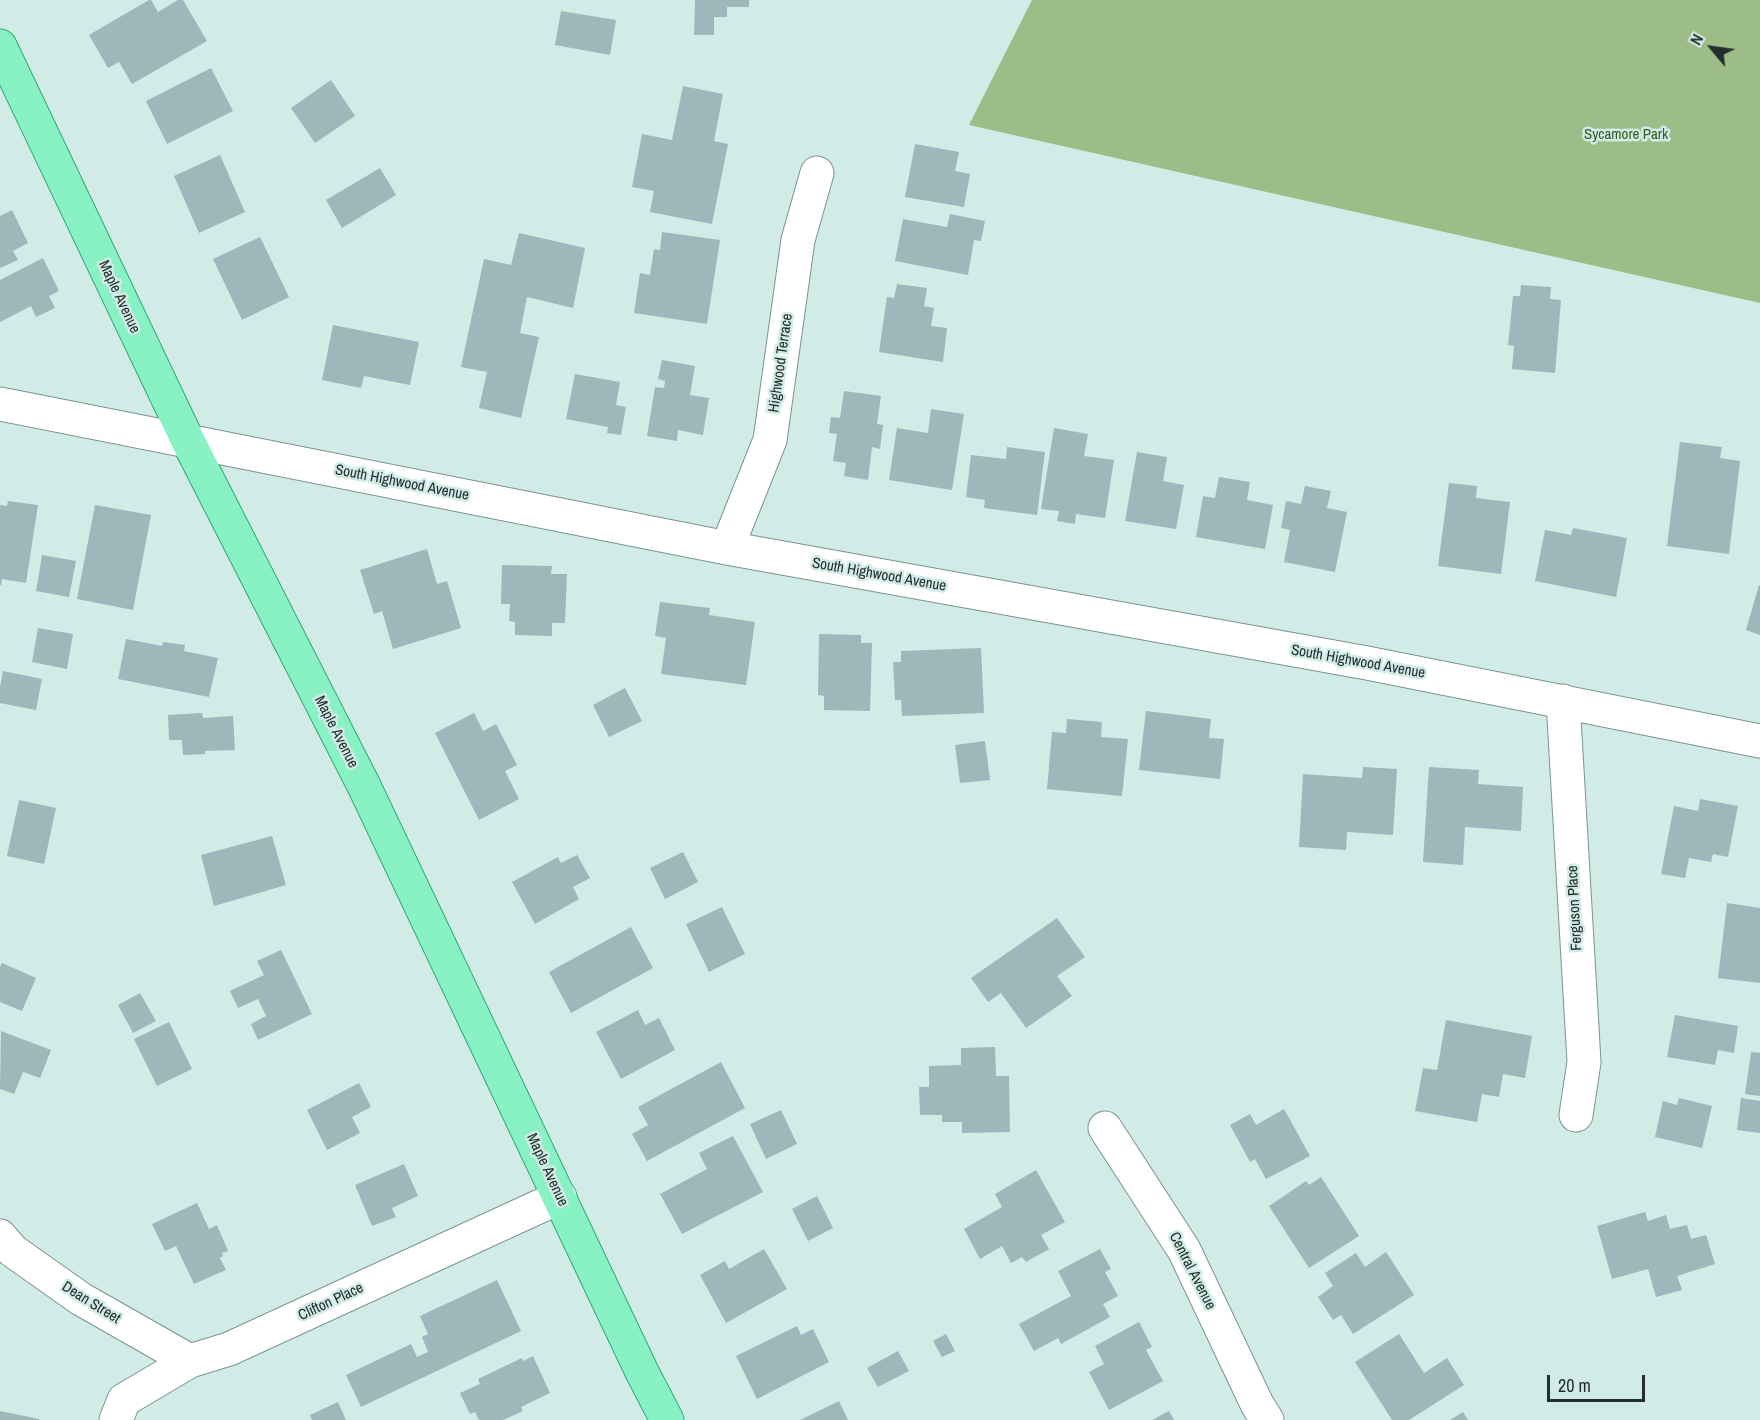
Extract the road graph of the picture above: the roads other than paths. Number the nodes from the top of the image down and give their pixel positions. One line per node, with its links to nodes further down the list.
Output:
1 (0, 46): 4 (main road, Maple Avenue)
2 (817, 173): 5 (street, Highwood Terrace)
3 (0, 404): 4 (street, South Highwood Avenue)
4 (188, 441): 5 (street, South Highwood Avenue); 10 (main road, Maple Avenue)
5 (727, 548): 6 (street, South Highwood Avenue)
6 (1563, 701): 7 (street, South Highwood Avenue); 8 (street, Ferguson Place)
7 (1760, 741)
8 (1576, 1115)
9 (1105, 1128): 15 (street, Central Avenue)
10 (560, 1197): 12 (street, Clifton Place); 14 (main road, Maple Avenue)
11 (0, 1236): 12 (street, Dean Street)
12 (190, 1361): 13 (street, Clifton Place)
13 (116, 1420)
14 (667, 1420)
15 (1266, 1420)

